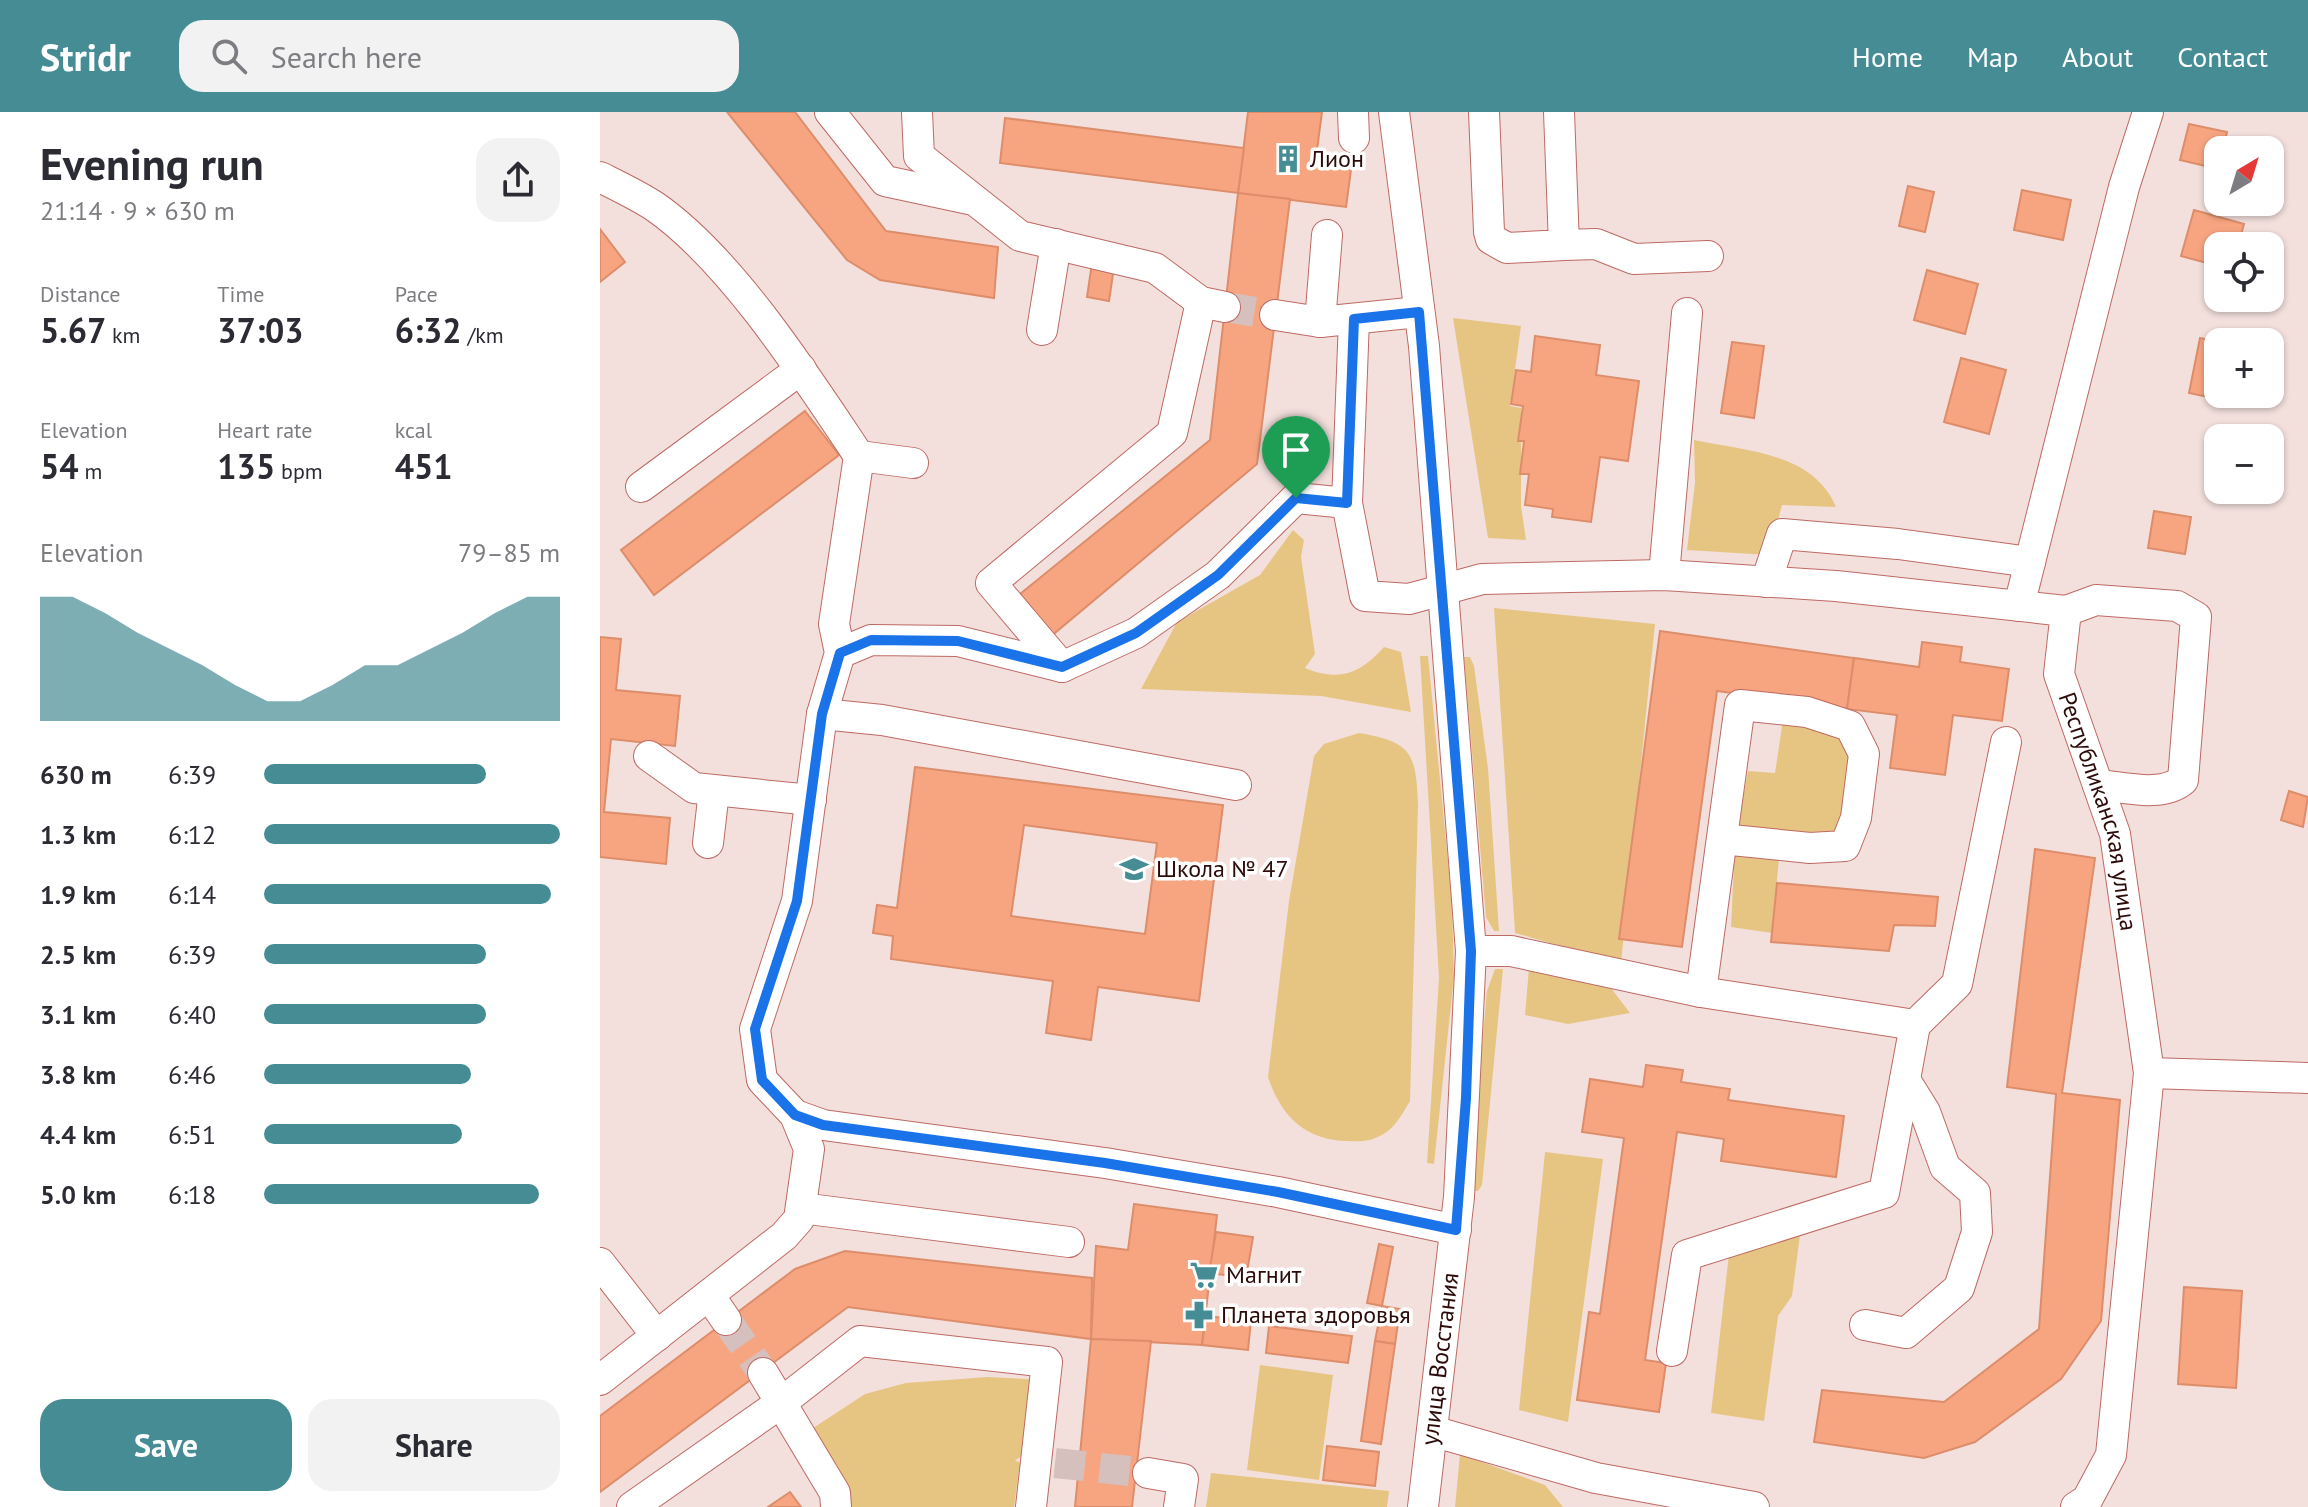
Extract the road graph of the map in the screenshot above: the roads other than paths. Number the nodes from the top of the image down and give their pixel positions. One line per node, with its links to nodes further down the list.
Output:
1 (830, 112): 8 (street)
2 (917, 112): 8 (street)
3 (1394, 112): 13 (street, улица Восстания)
4 (1484, 112): 11 (street)
5 (1559, 112): 11 (street)
6 (2148, 112): 24 (street)
7 (600, 177): 19 (street)
8 (975, 200): 10 (street)
9 (1327, 235): 17 (street)
10 (1056, 244): 18 (street); 31 (street)
11 (1564, 245): 12 (street)
12 (1708, 256)
13 (1419, 312): 16 (street); 27 (street, улица Восстания)
14 (1687, 313): 25 (street)
15 (1275, 315): 17 (street)
16 (1354, 319): 17 (street); 23 (street)
17 (1320, 322)
18 (1042, 330)
19 (801, 369): 20 (street); 22 (street)
20 (859, 456): 21 (street); 30 (street)
21 (913, 463)
22 (641, 487)
23 (1347, 503): 27 (street); 31 (street)
24 (2030, 562): 26 (street); 28 (street)
25 (1664, 575): 26 (street); 27 (street)
26 (1766, 582): 28 (street)
27 (1444, 589): 41 (street, улица Восстания)
28 (2019, 606): 29 (street)
29 (2066, 611): 36 (street, Республиканская улица); 36 (street)
30 (840, 653): 31 (street); 32 (street)
31 (1062, 667)
32 (822, 714): 35 (street); 38 (street)
33 (2006, 742): 43 (street)
34 (649, 756): 37 (street)
35 (1236, 785)
36 (2098, 785): 44 (street, Республиканская улица)
37 (714, 791): 38 (street); 40 (street)
38 (811, 800): 47 (street)
39 (1722, 839): 39 (street); 42 (street)
40 (708, 843)
41 (1471, 951): 42 (street); 49 (street, улица Восстания)
42 (1701, 992): 43 (street)
43 (1915, 1025): 46 (street)
44 (2149, 1073): 45 (street); 68 (street, Республиканская улица)
45 (2308, 1078)
46 (1905, 1080): 54 (street); 56 (street)
47 (795, 1115): 48 (street); 49 (street)
48 (801, 1208): 50 (street); 52 (street)
49 (1456, 1230): 60 (street, улица Восстания)
50 (1069, 1242)
51 (603, 1273): 55 (street)
52 (709, 1295): 53 (street); 55 (street)
53 (726, 1320)
54 (1865, 1325)
55 (657, 1336): 58 (street)
56 (1672, 1351)
57 (763, 1373): 59 (street)
58 (600, 1380)
59 (782, 1402): 62 (street); 63 (street); 64 (street)
60 (1432, 1431): 66 (street, улица Восстания); 67 (street)
61 (1148, 1473): 65 (street)
62 (632, 1507)
63 (836, 1507)
64 (1031, 1507)
65 (1179, 1507)
66 (1423, 1507)
67 (1754, 1507)
68 (2076, 1507)

